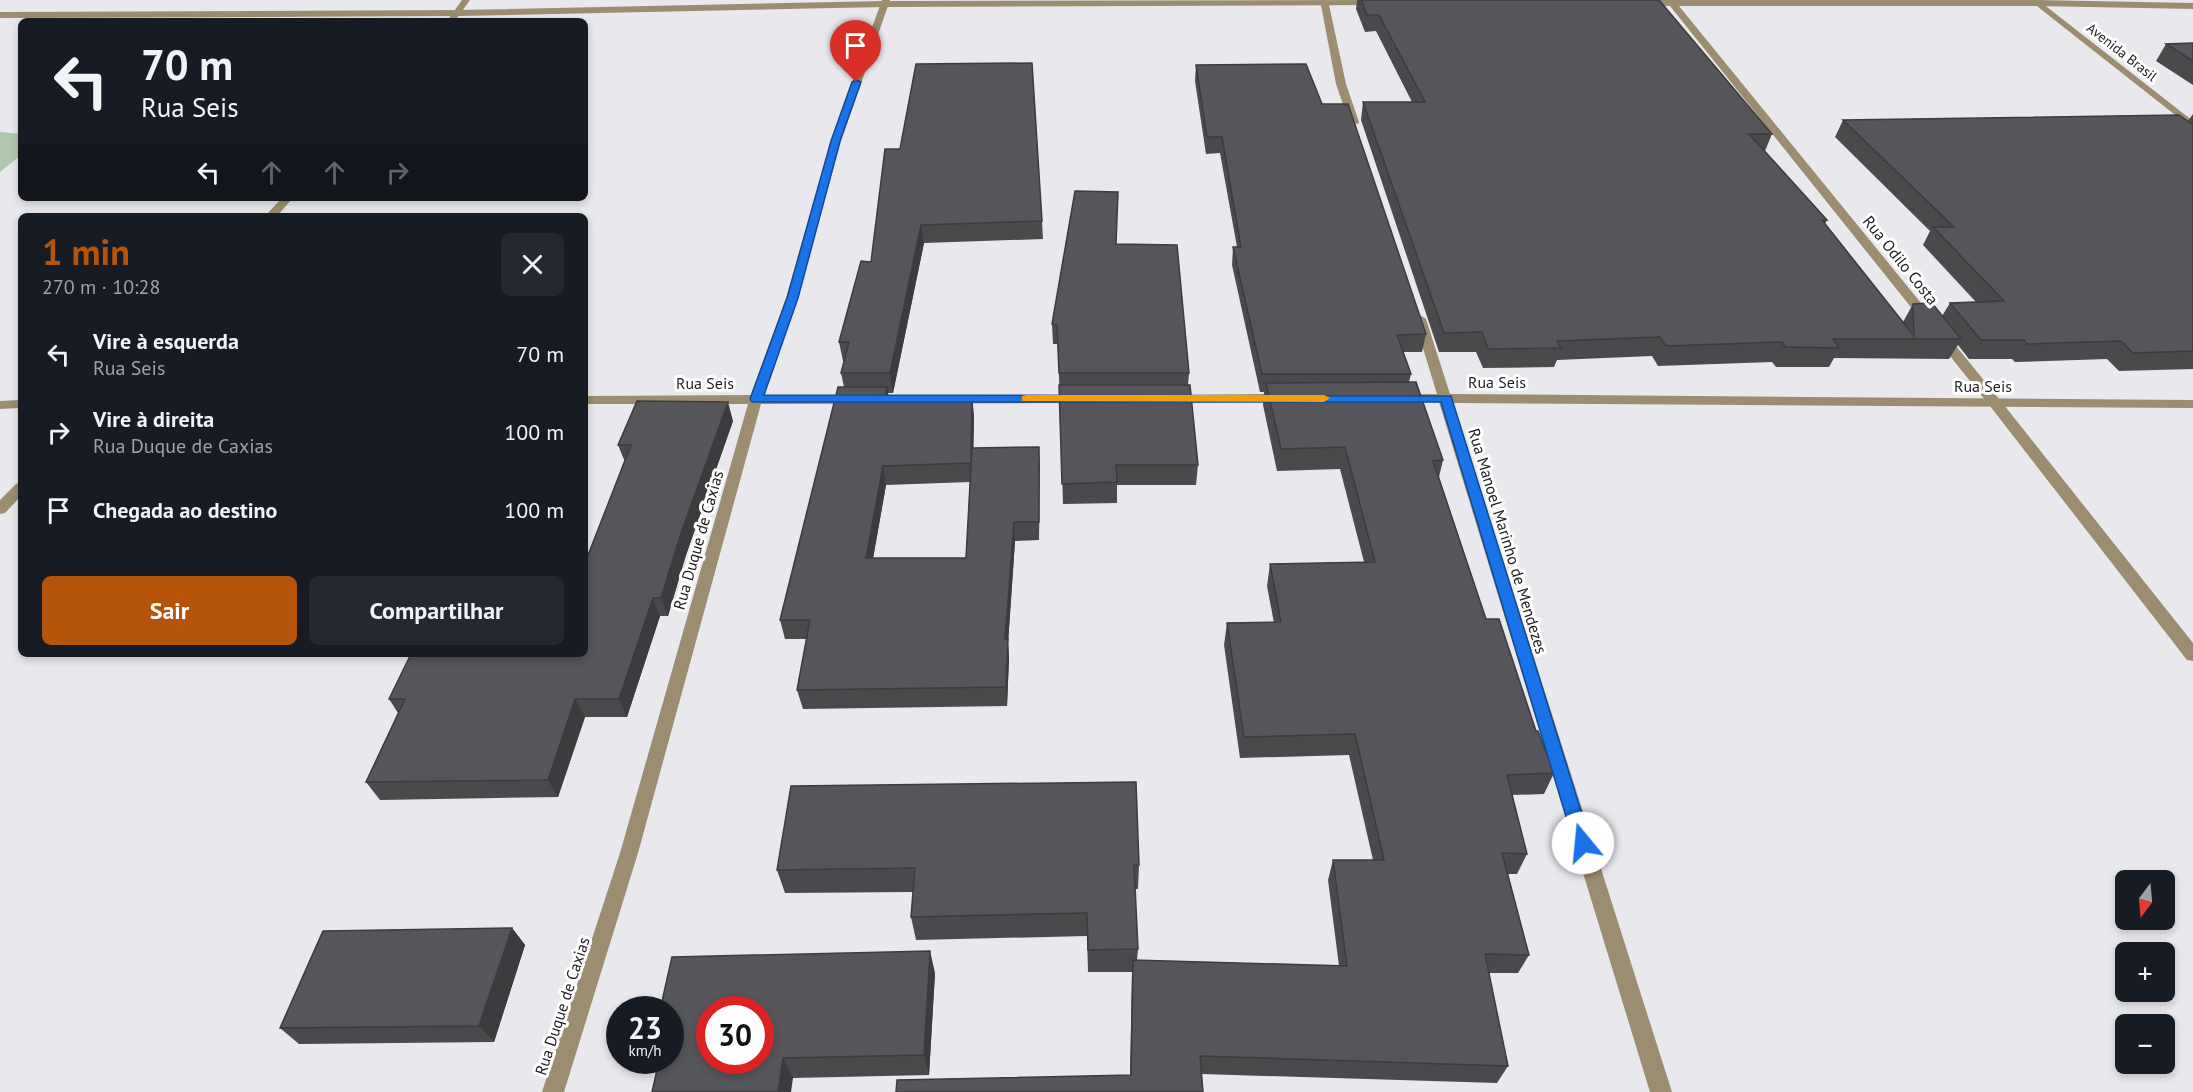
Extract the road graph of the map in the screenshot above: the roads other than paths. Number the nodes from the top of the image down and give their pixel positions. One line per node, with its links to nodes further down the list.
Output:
1 (466, 0): 9 (street)
2 (1671, 1): 3 (street); 7 (street); 24 (street, Rua Odilo Costa)
3 (2035, 1): 8 (street); 12 (street, Avenida Brasil)
4 (885, 2): 5 (street); 9 (street); 20 (street, Rua Duque de Caxias)
5 (1324, 2): 6 (street); 13 (street)
6 (1382, 3)
7 (1626, 3)
8 (2193, 6)
9 (458, 13): 10 (street); 11 (street)
10 (0, 15)
11 (454, 18)
12 (2193, 126)
13 (1360, 140)
14 (285, 201): 15 (street)
15 (274, 213)
16 (1416, 309): 19 (street, Rua Manoel Marinho de Mendezes)
17 (1304, 398): 22 (street)
18 (1387, 398): 19 (street, Rua Seis)
19 (1446, 398): 24 (street, Rua Seis); 32 (street, Rua Manoel Marinho de Mendezes)
20 (756, 399): 21 (street, Rua Seis); 23 (street, Rua Seis); 31 (street, Rua Duque de Caxias)
21 (1089, 399)
22 (1161, 399)
23 (588, 400)
24 (1995, 403): 26 (street, Rua Seis); 30 (street, Rua Odilo Costa)
25 (18, 404): 27 (street)
26 (2193, 404)
27 (0, 405)
28 (18, 489): 29 (street)
29 (0, 509)
30 (2193, 654)
31 (553, 1092)
32 (1661, 1092)

